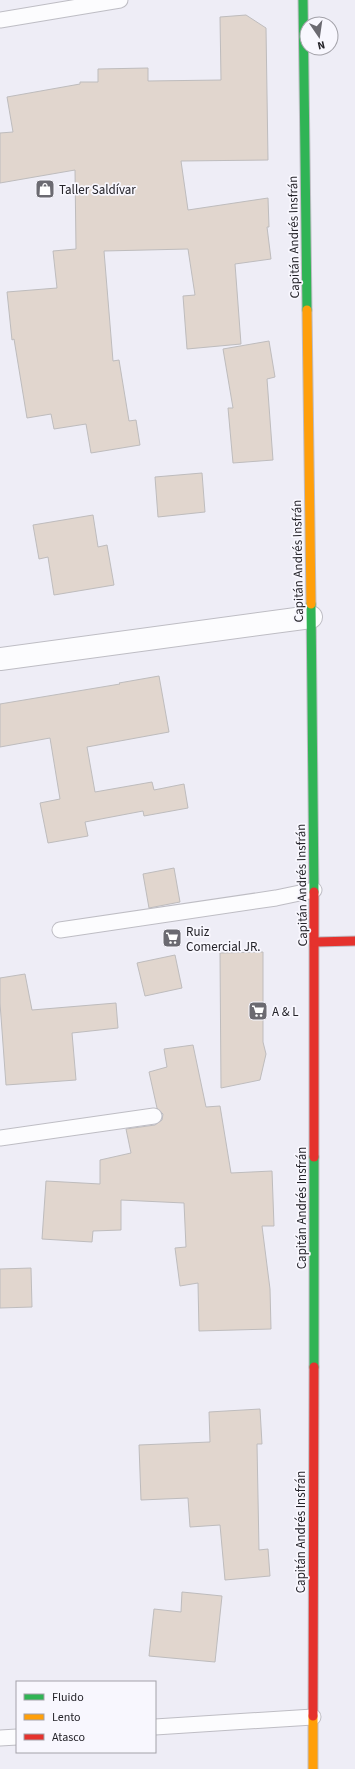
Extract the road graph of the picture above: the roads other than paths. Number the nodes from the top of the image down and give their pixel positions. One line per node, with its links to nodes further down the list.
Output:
1 (120, 0): 3 (lane)
2 (303, 0): 4 (main road, Capitán Andrés Insfrán)
3 (0, 20)
4 (311, 617): 5 (street); 6 (main road, Capitán Andrés Insfrán)
5 (0, 659)
6 (314, 890): 7 (lane); 9 (main road, Capitán Andrés Insfrán)
7 (60, 930)
8 (355, 941): 9 (main road)
9 (315, 942): 12 (main road, Capitán Andrés Insfrán)
10 (154, 1116): 11 (lane)
11 (0, 1138)
12 (313, 1716): 13 (lane); 16 (main road, Capitán Andrés Insfrán)
13 (156, 1727)
14 (16, 1737): 15 (lane)
15 (0, 1738)
16 (313, 1769)

